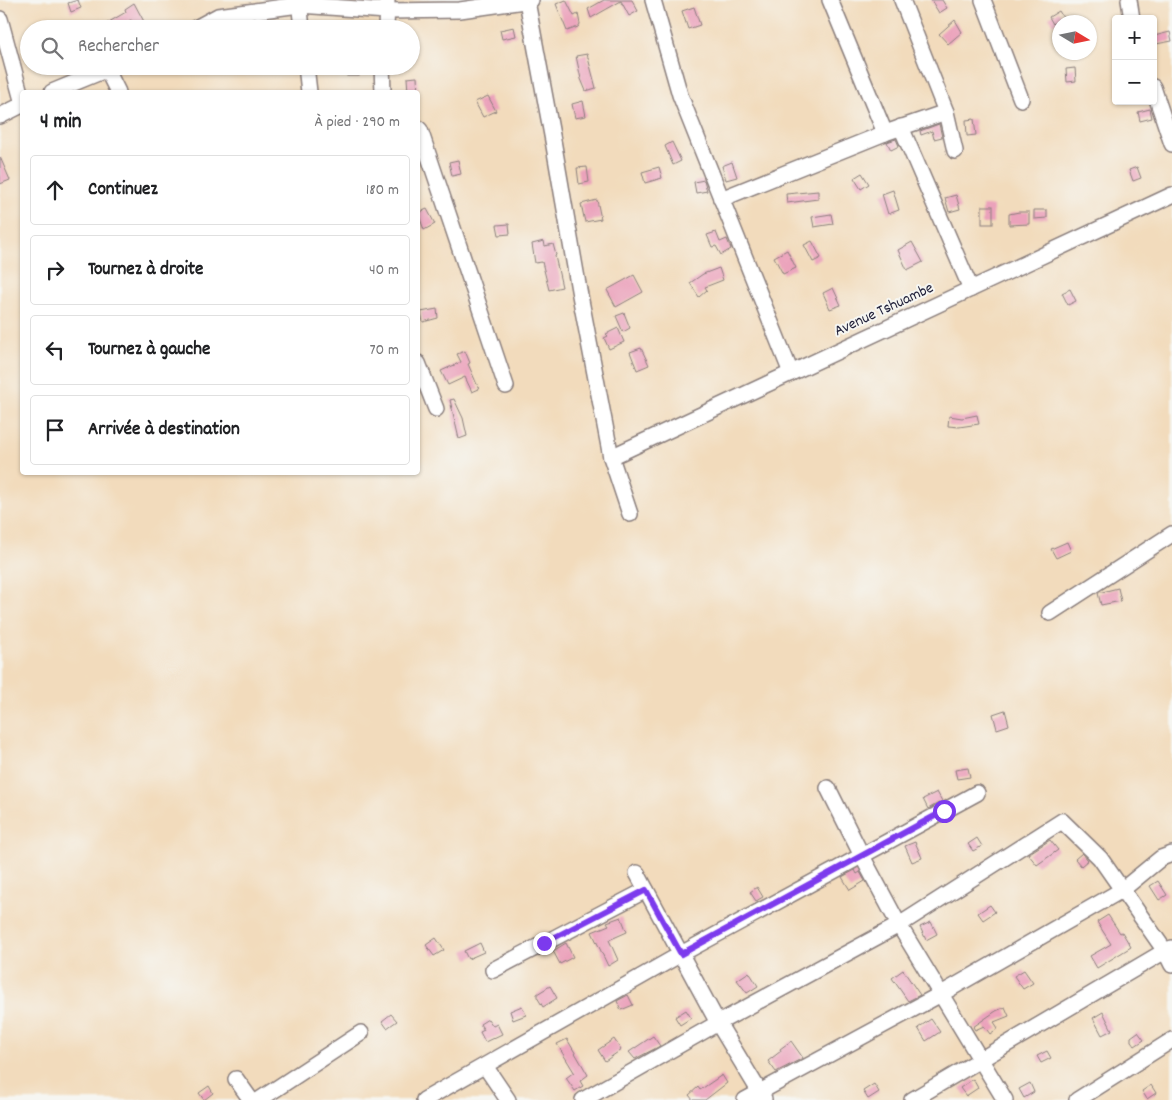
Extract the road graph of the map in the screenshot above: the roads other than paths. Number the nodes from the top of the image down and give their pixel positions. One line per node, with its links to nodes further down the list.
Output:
1 (529, 0): 8 (street); 41 (street)
2 (653, 0): 35 (street)
3 (830, 0): 31 (street)
4 (902, 0): 27 (street)
5 (983, 0): 24 (street)
6 (1129, 0): 10 (street)
7 (299, 3): 9 (street); 12 (street); 13 (street)
8 (478, 4): 9 (street)
9 (387, 5): 14 (street)
10 (1131, 15)
11 (0, 18): 23 (street)
12 (211, 20)
13 (301, 20)
14 (386, 20)
15 (94, 75): 19 (street)
16 (113, 75): 20 (street)
17 (307, 75): 21 (street)
18 (382, 75): 22 (street)
19 (57, 90)
20 (117, 90)
21 (309, 90)
22 (382, 90)
23 (20, 93)
24 (1021, 99)
25 (1157, 100): 32 (street)
26 (20, 106): 28 (street)
27 (946, 112): 29 (street); 33 (street)
28 (0, 116)
29 (901, 127): 31 (street); 36 (street)
30 (420, 130): 39 (street)
31 (885, 133): 35 (street)
32 (1172, 144)
33 (956, 151)
34 (1172, 195): 36 (street, Avenue Tshuambe)
35 (721, 199): 38 (street)
36 (972, 289): 38 (street, Avenue Tshuambe)
37 (420, 368): 40 (street)
38 (791, 373): 41 (street, Avenue Tshuambe)
39 (506, 386)
40 (436, 409)
41 (611, 457): 42 (street)
42 (630, 514)
43 (1172, 534): 44 (street)
44 (1050, 613)
45 (828, 788): 48 (street)
46 (977, 793): 48 (street)
47 (1172, 854): 51 (street)
48 (862, 856): 52 (street); 54 (street)
49 (637, 873): 50 (street)
50 (646, 890): 54 (street); 56 (street)
51 (1122, 890): 52 (street); 53 (street); 57 (street)
52 (899, 925): 57 (street); 58 (street)
53 (1168, 950): 55 (street); 61 (street)
54 (681, 954): 58 (street); 62 (street)
55 (1172, 965)
56 (493, 970)
57 (940, 994): 61 (street); 64 (street)
58 (718, 1023): 64 (street); 69 (street)
59 (361, 1033): 66 (street)
60 (1172, 1040): 73 (street)
61 (980, 1060): 71 (street); 72 (street)
62 (485, 1066): 67 (street); 68 (street)
63 (236, 1079): 65 (street)
64 (763, 1096): 70 (street)
65 (250, 1100)
66 (259, 1100)
67 (424, 1100)
68 (508, 1100)
69 (583, 1100)
70 (746, 1100)
71 (912, 1100)
72 (1005, 1100)
73 (1077, 1100)

